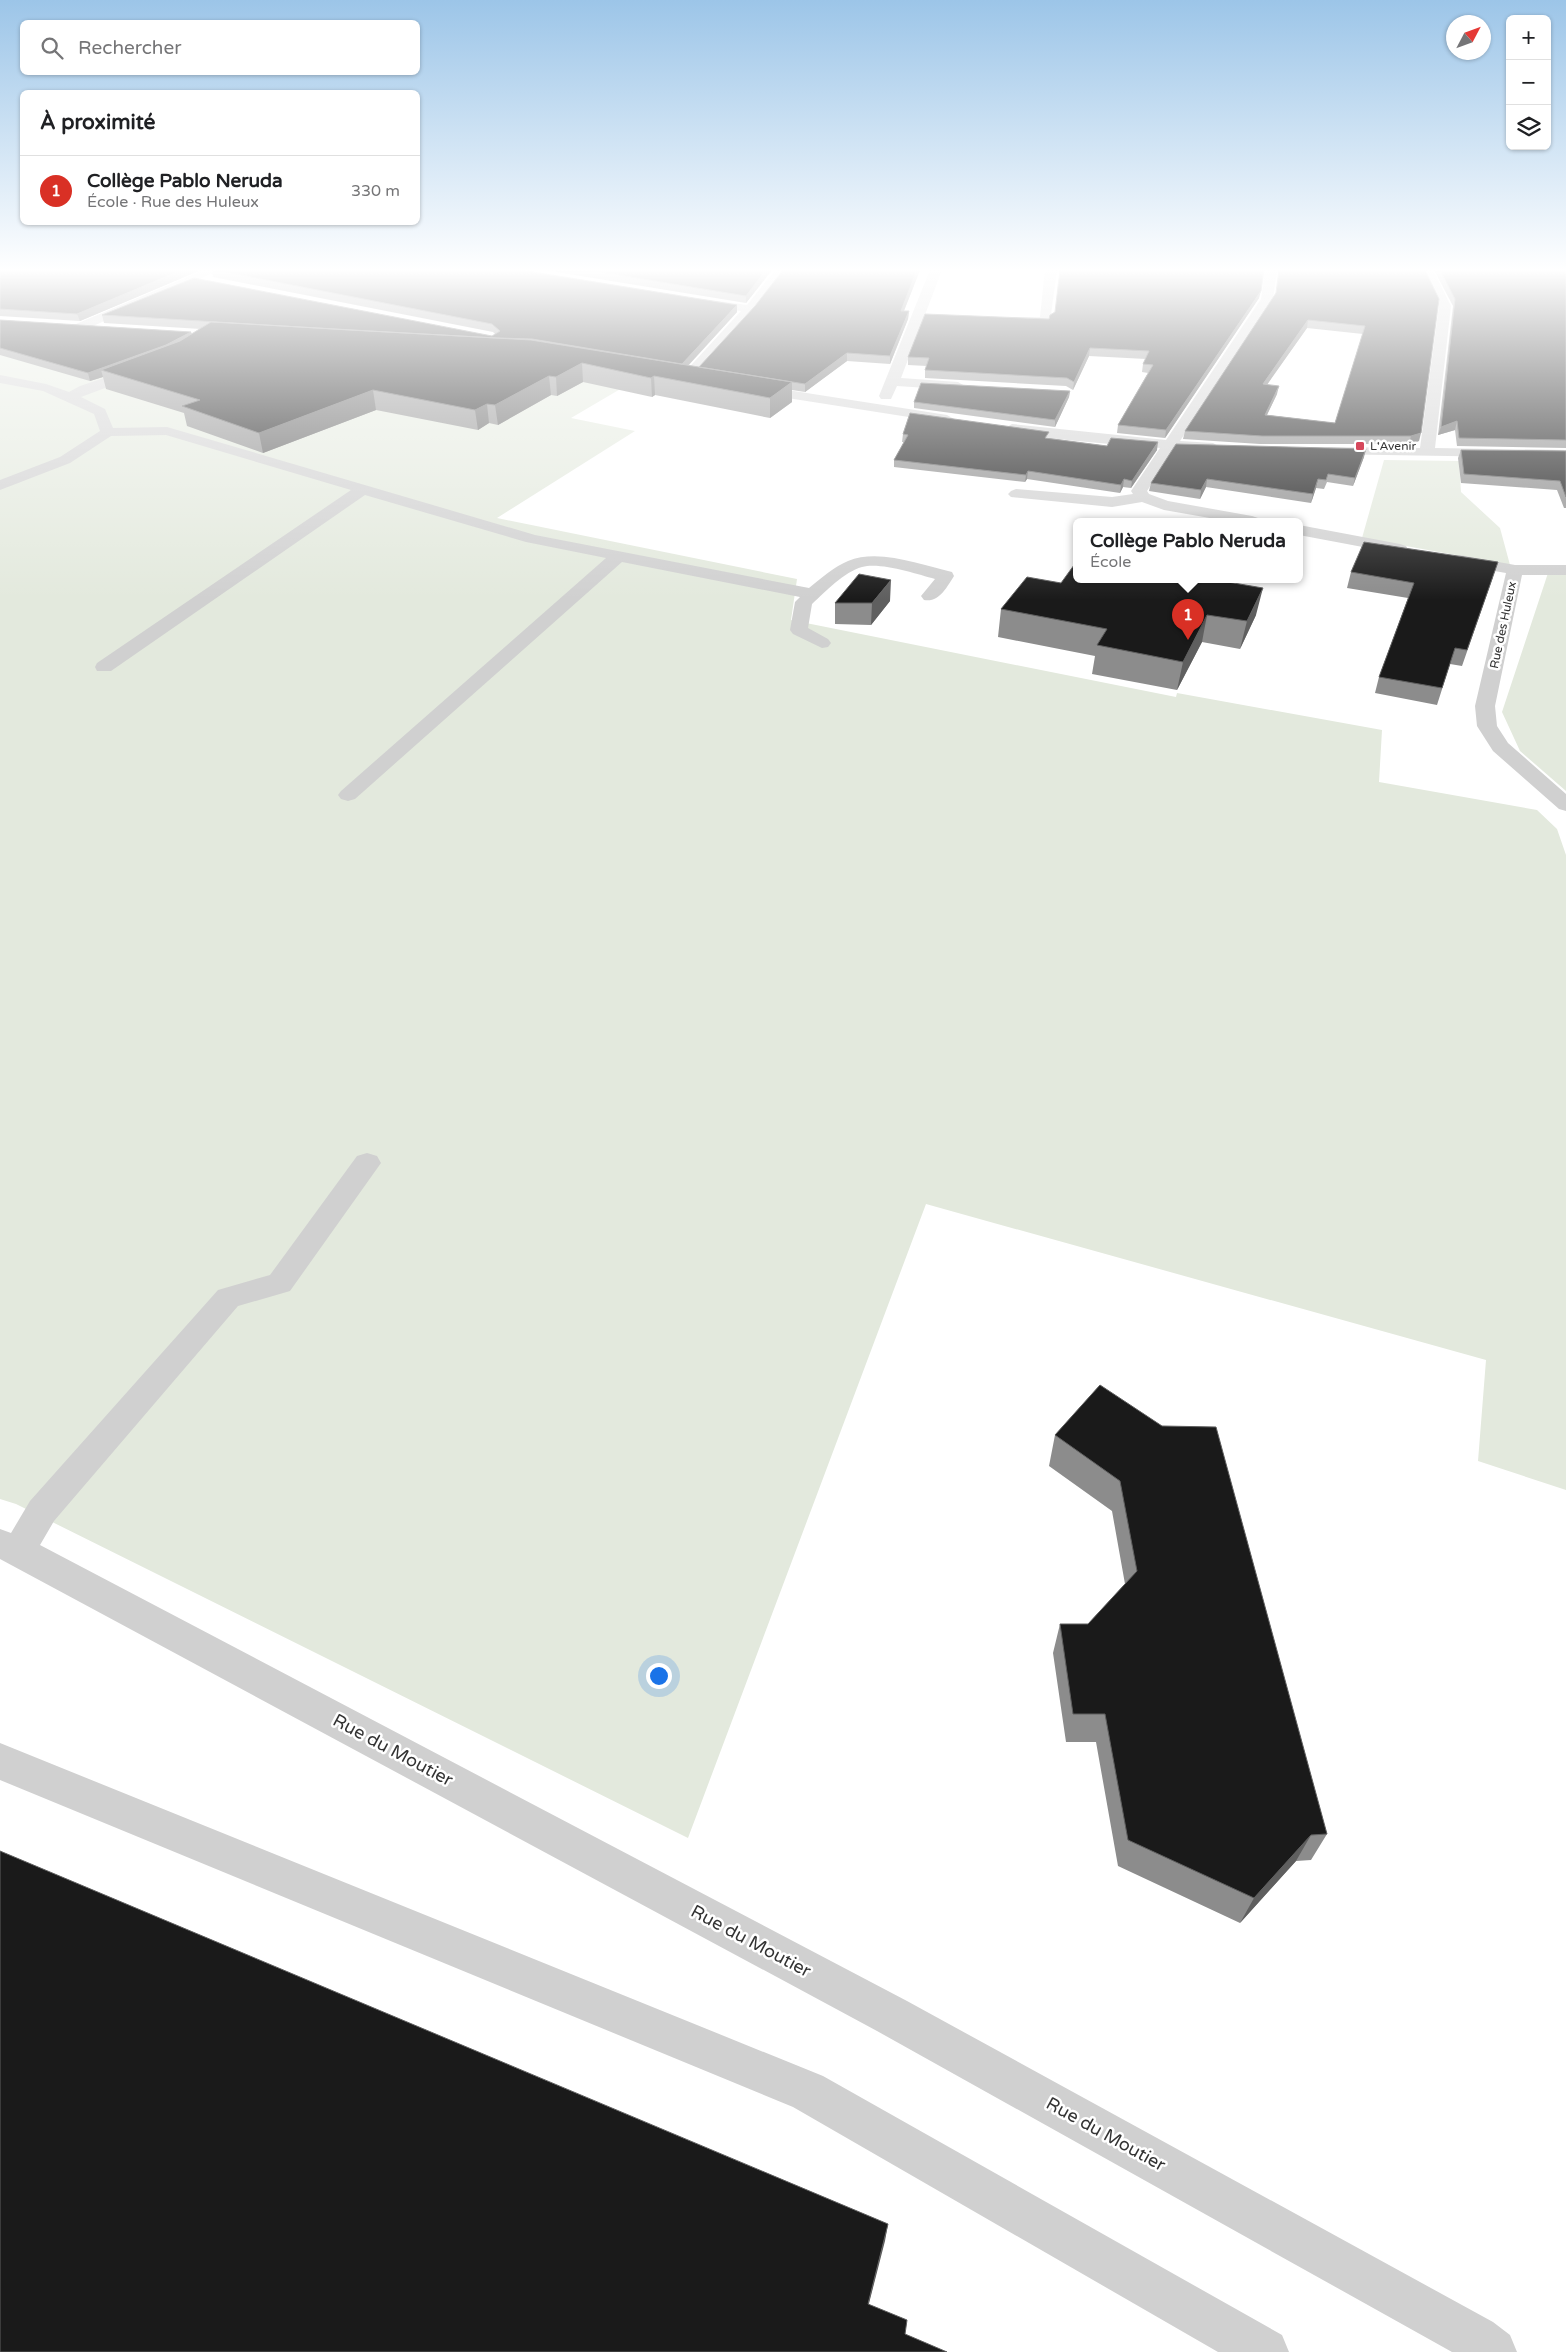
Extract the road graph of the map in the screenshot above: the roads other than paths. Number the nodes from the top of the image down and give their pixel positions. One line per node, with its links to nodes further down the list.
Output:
1 (4, 380): 10 (street)
2 (112, 380): 10 (street)
3 (697, 380): 6 (street)
4 (1214, 380): 15 (street)
5 (1435, 380): 18 (street)
6 (704, 381)
7 (893, 382): 8 (street); 11 (street)
8 (972, 386)
9 (741, 387): 11 (street)
10 (70, 397): 14 (street)
11 (880, 409): 12 (street)
12 (963, 421)
13 (1002, 427): 15 (street)
14 (108, 432): 20 (street); 21 (street); 22 (street)
15 (1170, 445): 16 (street); 24 (street)
16 (1231, 448)
17 (1316, 450): 18 (street)
18 (1428, 453): 19 (street)
19 (1566, 454)
20 (0, 485)
21 (363, 489): 29 (street); 37 (street)
22 (0, 493)
23 (1016, 494): 24 (street)
24 (1143, 498): 25 (street)
25 (1236, 518)
26 (1303, 531): 28 (street)
27 (890, 548): 31 (street)
28 (1419, 552)
29 (619, 556): 34 (street); 38 (street)
30 (1447, 558): 32 (street, Rue des Huleux)
31 (872, 562): 34 (street); 35 (street)
32 (1515, 570): 33 (street); 39 (street, Rue des Huleux)
33 (1566, 570)
34 (813, 594): 36 (street)
35 (930, 596)
36 (822, 643)
37 (104, 667)
38 (348, 795)
39 (1566, 805)
40 (367, 1162): 41 (street)
41 (10, 1547): 43 (street, Rue du Moutier)
42 (0, 1760): 44 (street)
43 (1479, 2348)
44 (1265, 2352)

